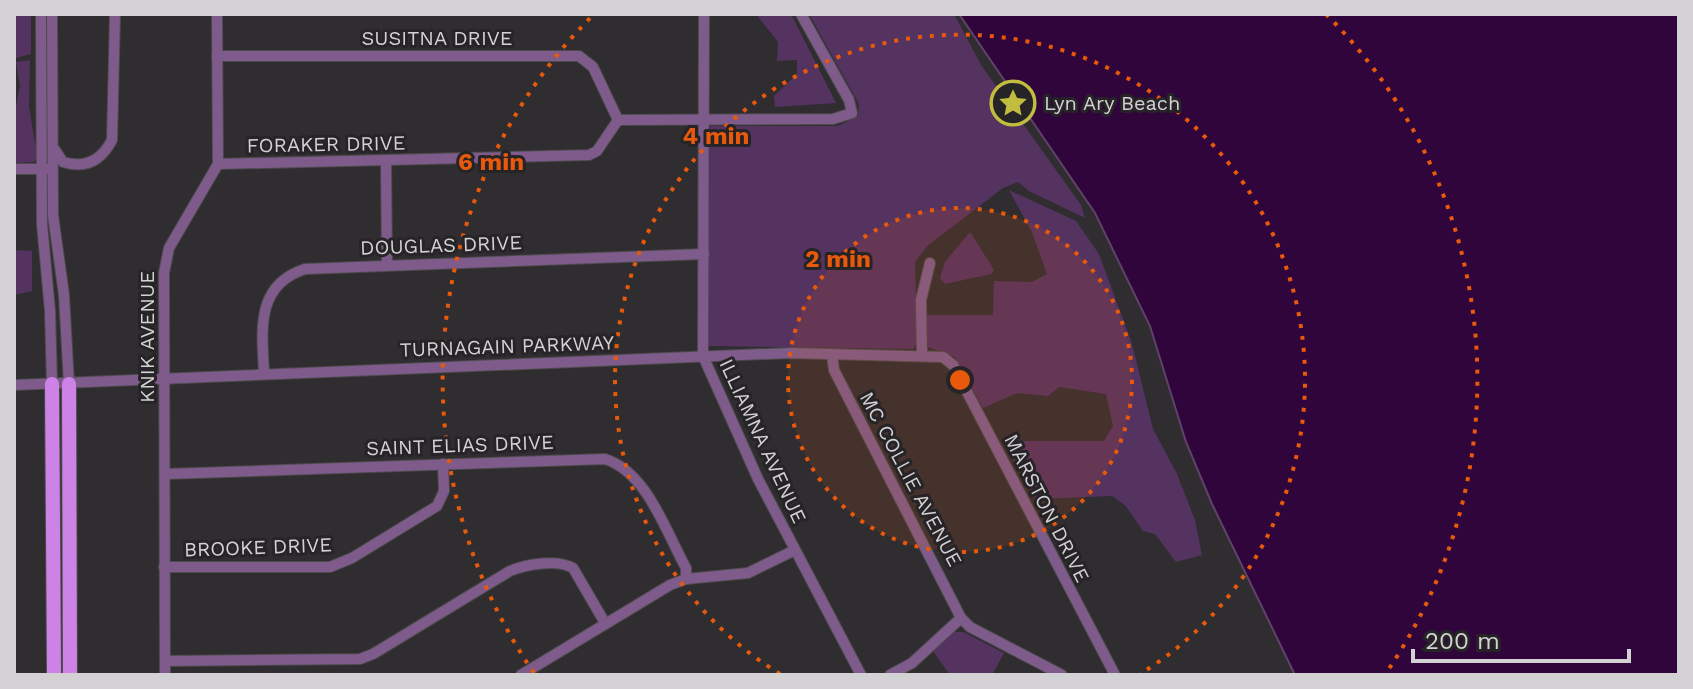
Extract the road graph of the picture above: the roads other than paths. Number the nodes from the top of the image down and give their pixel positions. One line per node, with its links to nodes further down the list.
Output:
1 (41, 14): 12 (street)
2 (52, 14): 12 (street)
3 (115, 14): 12 (street)
4 (217, 14): 7 (street)
5 (704, 14): 8 (street, ILLIAMNA AVENUE)
6 (801, 14): 8 (street)
7 (217, 56): 9 (street, SUSITNA DRIVE); 11 (street)
8 (704, 119): 9 (street); 14 (street, ILLIAMNA AVENUE)
9 (618, 120): 10 (street, FORAKER DRIVE)
10 (386, 161): 11 (street, FORAKER DRIVE); 16 (street)
11 (218, 164): 22 (street, KNIK AVENUE)
12 (52, 166): 13 (street); 23 (street); 24 (street)
13 (14, 169)
14 (704, 254): 16 (street, DOUGLAS DRIVE); 19 (street, ILLIAMNA AVENUE)
15 (930, 263): 18 (street)
16 (387, 265): 21 (street, DOUGLAS DRIVE)
17 (832, 355): 18 (street, TURNAGAIN PARKWAY); 19 (street, TURNAGAIN PARKWAY); 31 (street, MC COLLIE AVENUE)
18 (922, 355): 20 (street, TURNAGAIN PARKWAY)
19 (703, 356): 21 (street, TURNAGAIN PARKWAY); 28 (street, ILLIAMNA AVENUE)
20 (946, 358): 41 (street, MARSTON DRIVE)
21 (264, 373): 22 (street, TURNAGAIN PARKWAY)
22 (164, 377): 24 (street, TURNAGAIN PARKWAY); 27 (street, KNIK AVENUE)
23 (52, 384): 24 (street, TURNAGAIN PARKWAY); 25 (street, TURNAGAIN PARKWAY); 34 (main road)
24 (69, 384): 35 (main road)
25 (14, 385)
26 (443, 464): 27 (street, SAINT ELIAS DRIVE); 29 (street, BROOKE DRIVE); 30 (street, SAINT ELIAS DRIVE)
27 (165, 474): 29 (street, KNIK AVENUE)
28 (795, 550): 30 (street); 38 (street, ILLIAMNA AVENUE)
29 (164, 567): 33 (street, KNIK AVENUE)
30 (686, 579): 32 (street)
31 (961, 618): 39 (street); 40 (street)
32 (605, 623): 33 (street); 37 (street)
33 (165, 661): 36 (street, KNIK AVENUE)
34 (54, 675)
35 (70, 675)
36 (165, 675)
37 (521, 675)
38 (861, 675)
39 (890, 675)
40 (1062, 675)
41 (1115, 675)

